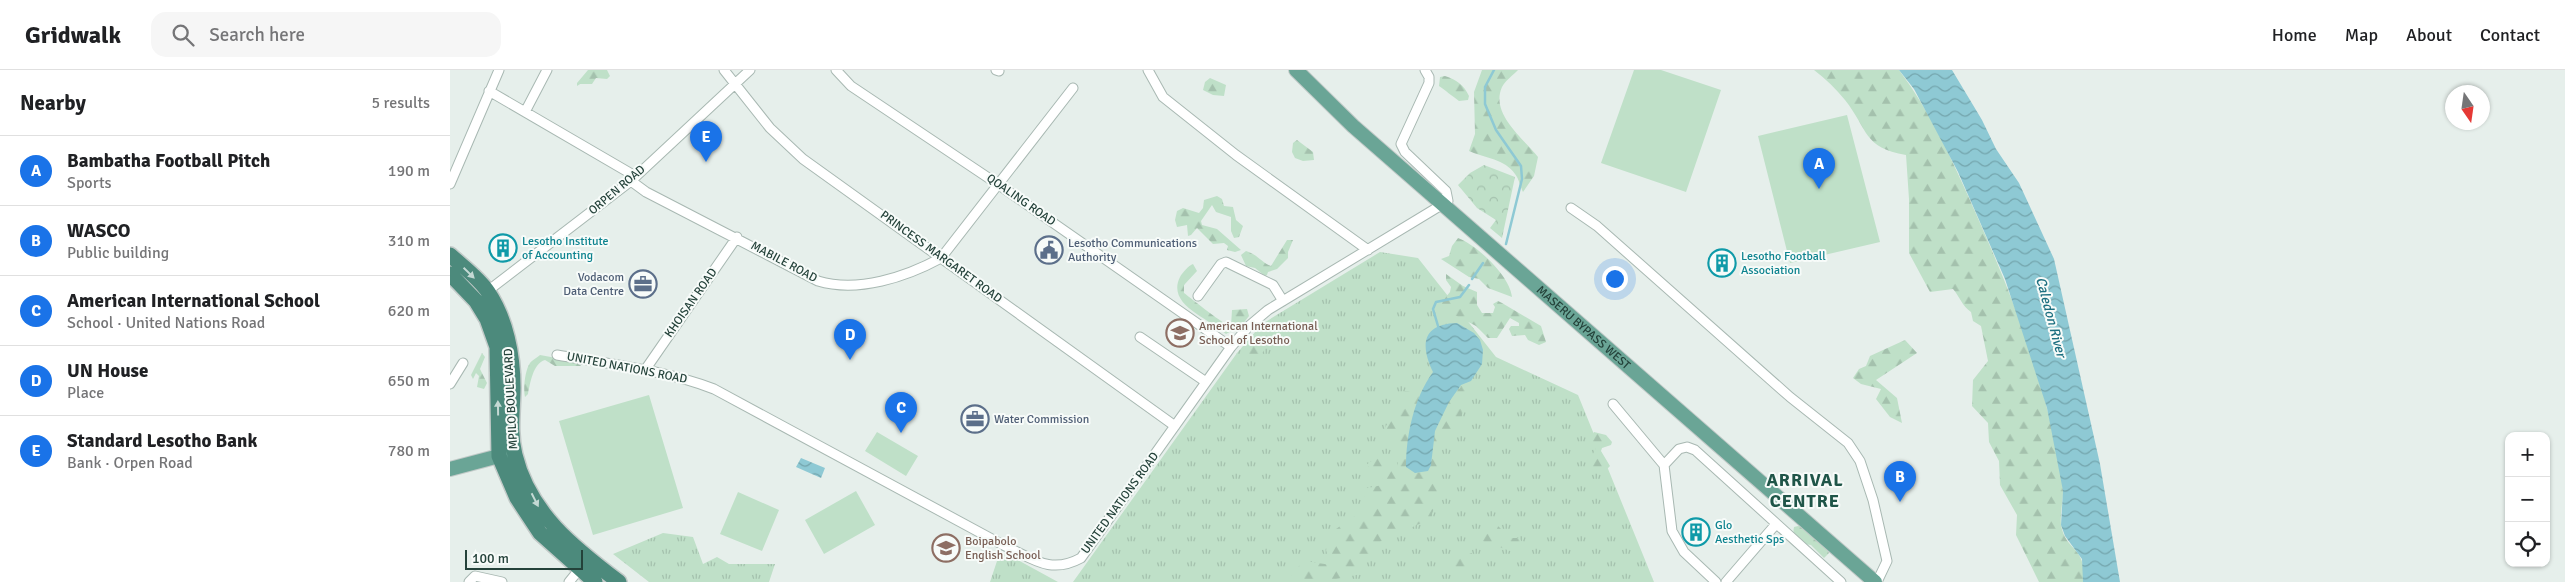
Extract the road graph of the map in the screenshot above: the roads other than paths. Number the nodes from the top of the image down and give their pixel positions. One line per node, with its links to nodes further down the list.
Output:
1 (499, 70): 11 (street)
2 (547, 70): 12 (street)
3 (724, 70): 9 (street, PRINCESS MARGARET ROAD)
4 (750, 70): 9 (street, ORPEN ROAD)
5 (836, 70): 15 (street, QOALING ROAD)
6 (1148, 70): 19 (street)
7 (1296, 70): 16 (main road, MASERU BYPASS WEST)
8 (1425, 70): 16 (street)
9 (734, 84): 13 (street, ORPEN ROAD); 21 (street, PRINCESS MARGARET ROAD)
10 (1073, 88): 15 (street, MABILE ROAD)
11 (489, 91): 12 (street, MABILE ROAD); 14 (street)
12 (525, 112): 13 (street, MABILE ROAD)
13 (633, 178): 18 (street, MABILE ROAD); 23 (street, ORPEN ROAD)
14 (450, 184)
15 (999, 185): 21 (street, MABILE ROAD); 28 (street, QOALING ROAD)
16 (1444, 205): 19 (street, UNITED NATIONS ROAD); 50 (main road, MASERU BYPASS WEST)
17 (1571, 208): 50 (street)
18 (737, 237): 21 (street, MABILE ROAD); 31 (street, KHOISAN ROAD)
19 (1368, 250): 25 (street, UNITED NATIONS ROAD)
20 (450, 255): 23 (highway, MPILO BOULEVARD, one-way to 23)
21 (941, 258): 35 (street, PRINCESS MARGARET ROAD)
22 (450, 274): 26 (highway, MPILO BOULEVARD)
23 (487, 291): 26 (street, ORPEN ROAD); 36 (highway, MPILO BOULEVARD)
24 (1198, 296): 25 (street)
25 (1283, 301): 28 (street, UNITED NATIONS ROAD)
26 (476, 302): 37 (highway, MPILO BOULEVARD, one-way to 26)
27 (1140, 337): 32 (street)
28 (1231, 347): 32 (street, UNITED NATIONS ROAD)
29 (557, 355): 31 (street, UNITED NATIONS ROAD)
30 (463, 363): 33 (street)
31 (645, 370): 35 (street, UNITED NATIONS ROAD)
32 (1206, 382): 35 (street, UNITED NATIONS ROAD)
33 (450, 384)
34 (1613, 404): 38 (street)
35 (1175, 426)
36 (515, 455): 37 (main road); 41 (highway, MPILO BOULEVARD, one-way to 41)
37 (499, 456): 39 (main road); 41 (highway, MPILO BOULEVARD)
38 (1664, 465): 40 (street); 47 (street)
39 (450, 469)
40 (1776, 524): 48 (street); 49 (street)
41 (583, 564): 44 (street); 45 (highway, MPILO BOULEVARD); 46 (highway, MPILO BOULEVARD)
42 (469, 582): 43 (street)
43 (502, 582)
44 (570, 582)
45 (595, 582)
46 (618, 582)
47 (1716, 582)
48 (1726, 582)
49 (1841, 582)
50 (1876, 582)

